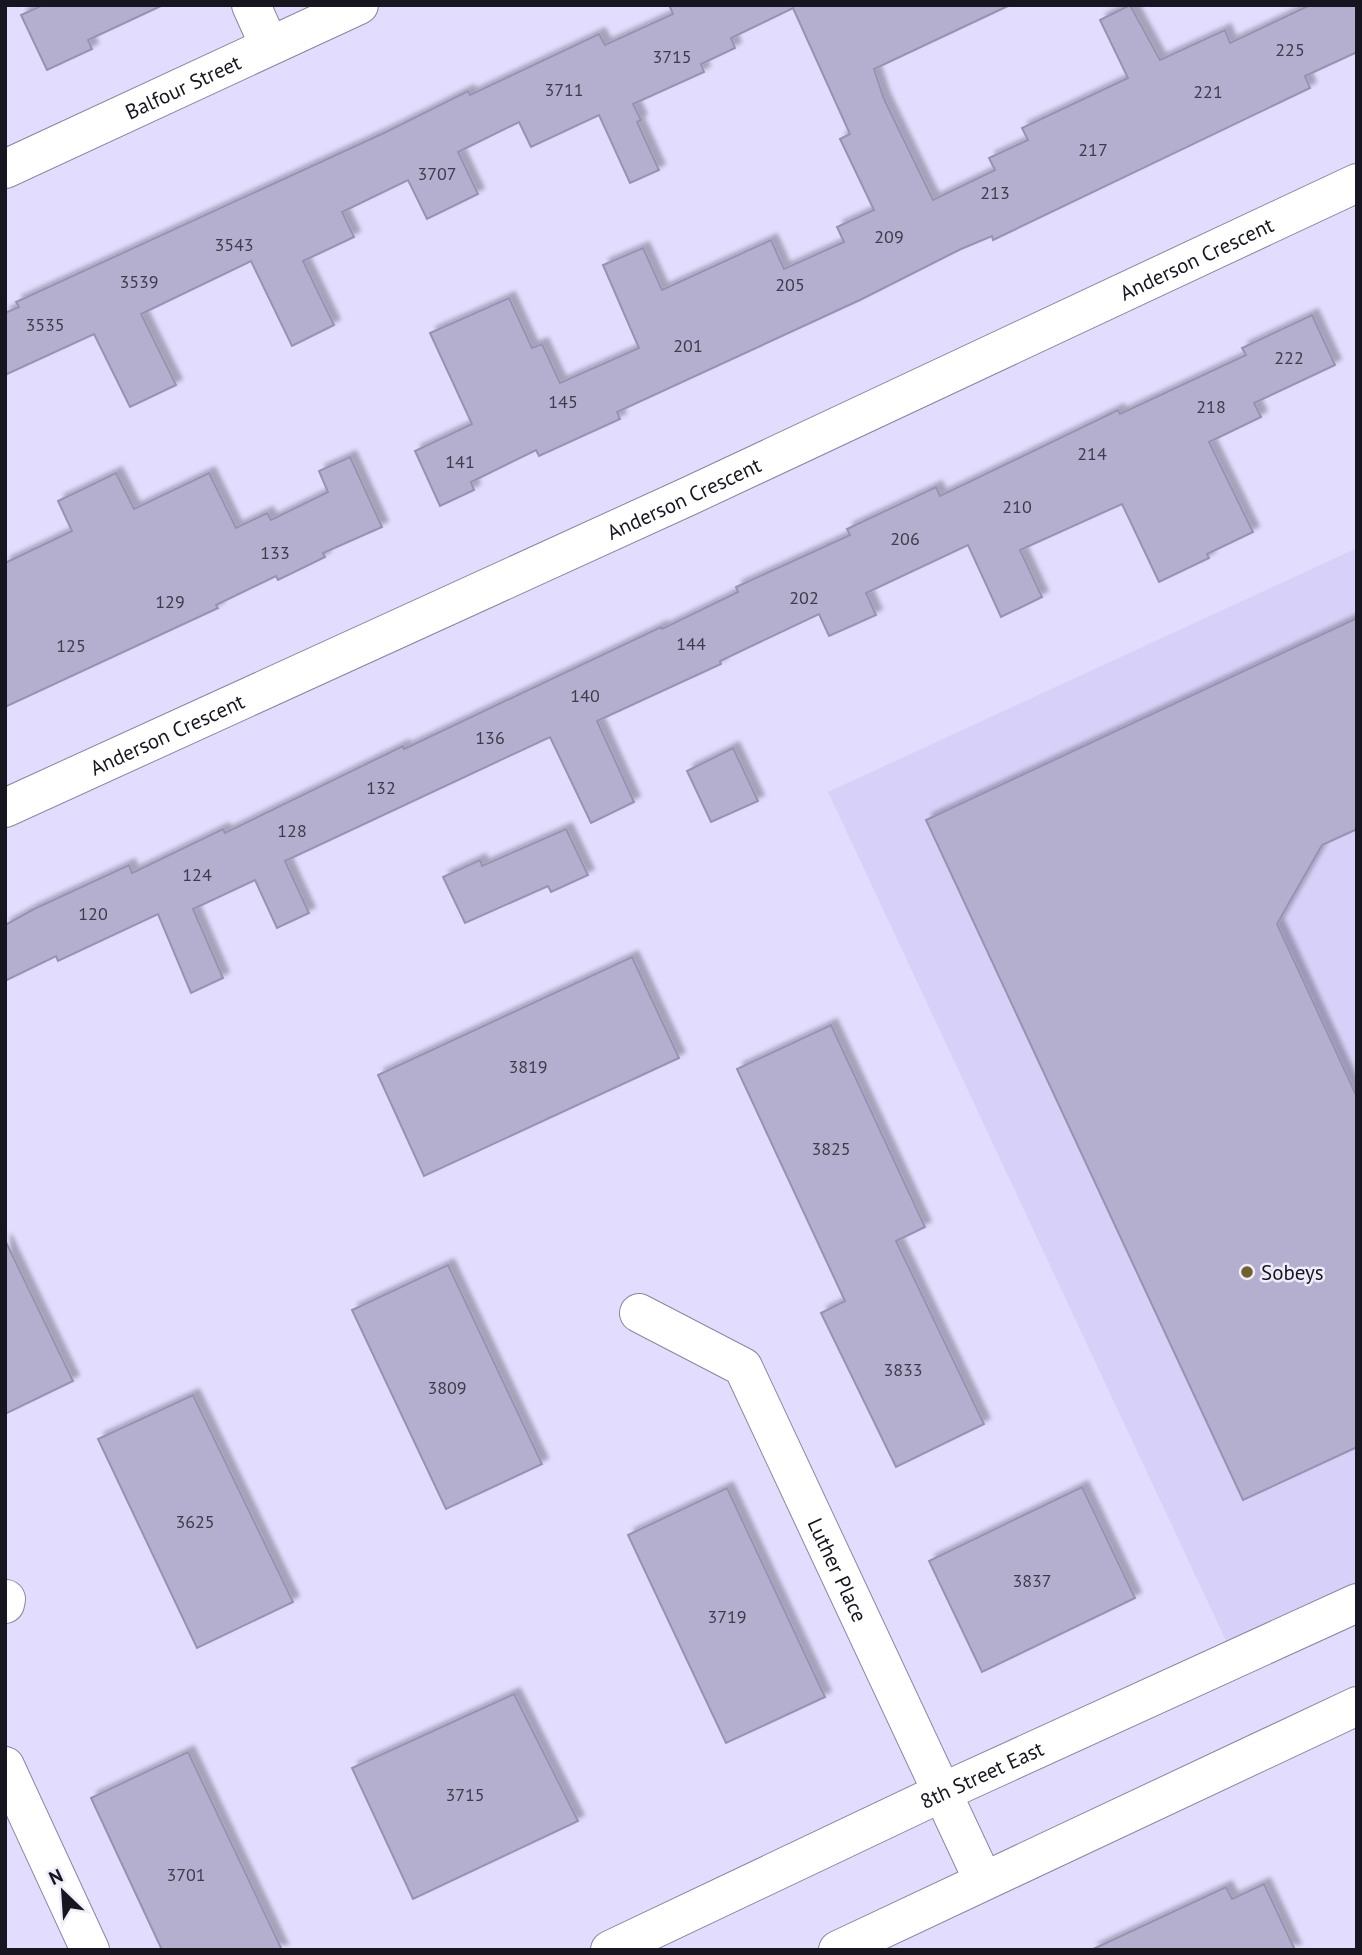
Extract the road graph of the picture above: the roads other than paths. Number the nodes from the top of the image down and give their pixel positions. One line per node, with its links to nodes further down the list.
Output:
1 (251, 5): 3 (street)
2 (359, 5): 3 (street, Balfour Street)
3 (269, 45): 4 (street, Balfour Street)
4 (5, 169)
5 (1357, 183): 6 (street, Anderson Crescent)
6 (5, 808)
7 (639, 1313): 13 (street, Luther Place)
8 (6, 1599): 10 (street)
9 (1357, 1603): 13 (street, 8th Street East)
10 (5, 1604)
11 (1357, 1706): 14 (street)
12 (5, 1766): 15 (street)
13 (943, 1792): 14 (street, Luther Place); 16 (street, 8th Street East)
14 (983, 1880): 17 (street)
15 (90, 1950)
16 (610, 1950)
17 (838, 1950)

